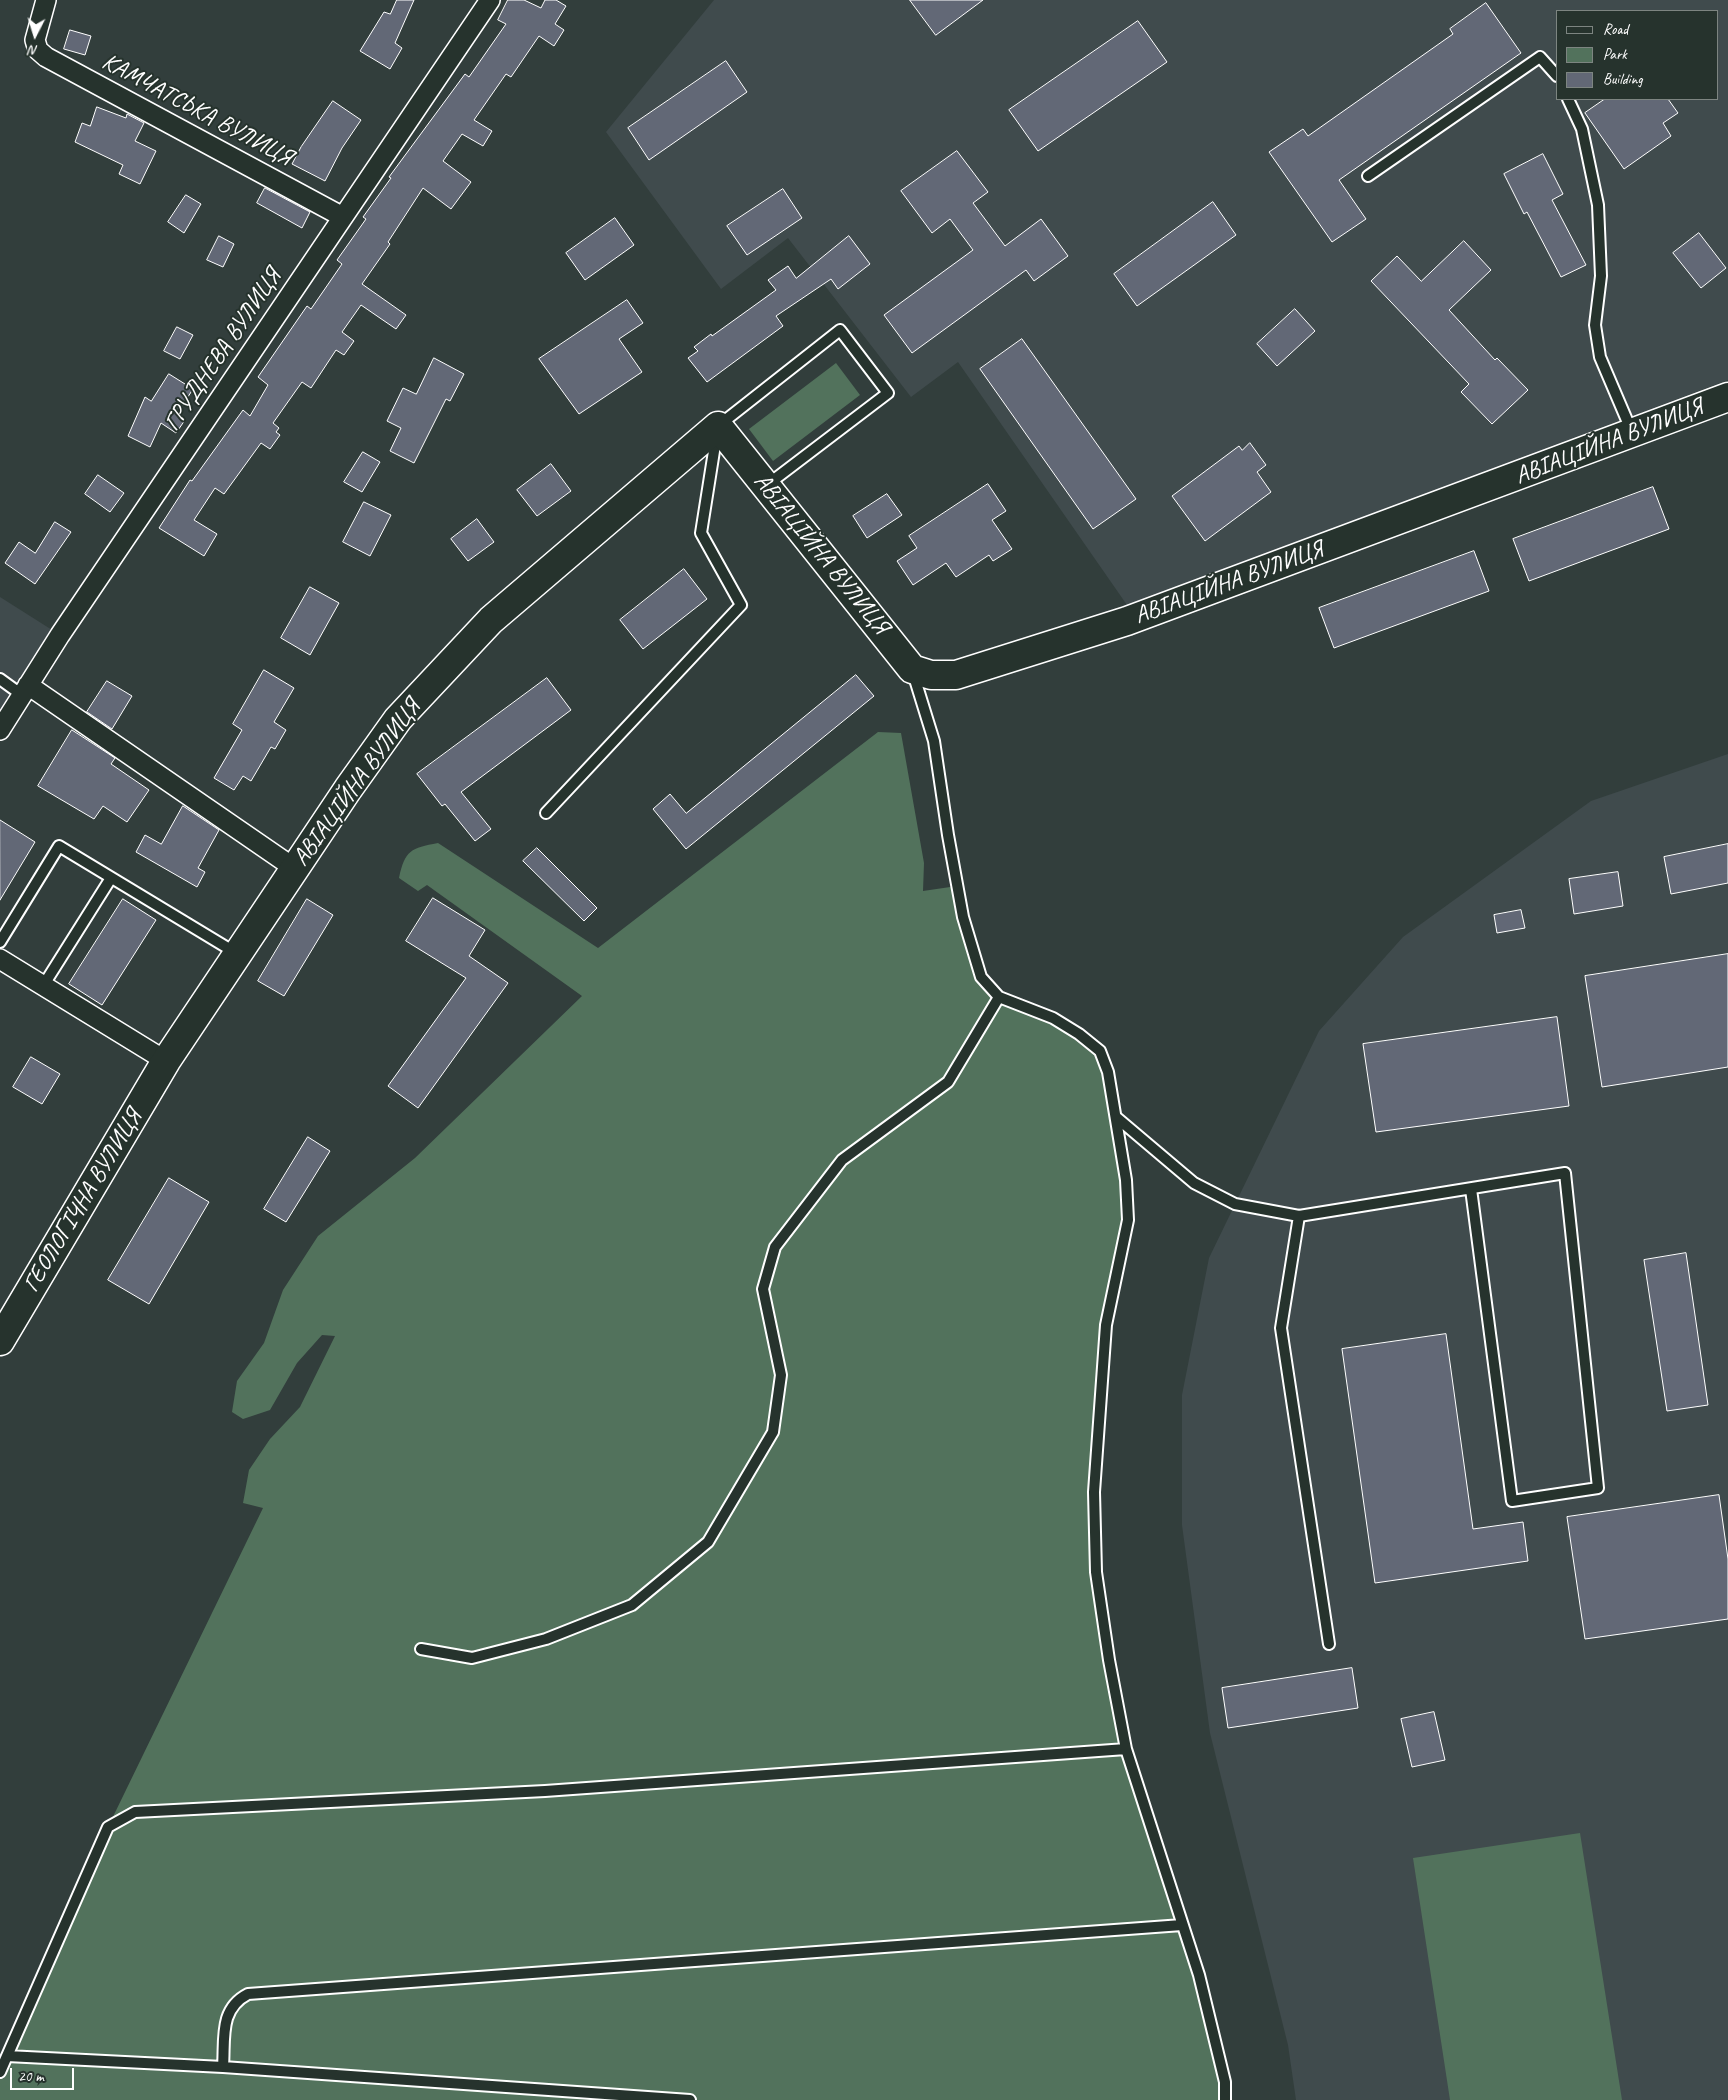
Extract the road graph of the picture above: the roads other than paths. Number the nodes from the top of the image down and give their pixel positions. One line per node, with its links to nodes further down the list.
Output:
1 (46, 0): 6 (street, КАМЧАТСЬКА ВУЛИЦЯ)
2 (490, 0): 6 (street, ГРУДНЕВА ВУЛИЦЯ)
3 (1556, 75): 5 (lane)
4 (1568, 100): 9 (lane)
5 (1368, 176)
6 (343, 217): 13 (street, ГРУДНЕВА ВУЛИЦЯ)
7 (1728, 397): 9 (street, АВІАЦІЙНА ВУЛИЦЯ)
8 (718, 426): 10 (street, АВІАЦІЙНА ВУЛИЦЯ); 10 (lane); 15 (lane); 16 (street, АВІАЦІЙНА ВУЛИЦЯ)
9 (1633, 433): 11 (street, АВІАЦІЙНА ВУЛИЦЯ)
10 (766, 486): 11 (street, АВІАЦІЙНА ВУЛИЦЯ)
11 (912, 670): 22 (lane)
12 (0, 679): 13 (lane)
13 (25, 690): 14 (street, ГРУДНЕВА ВУЛИЦЯ); 16 (street)
14 (0, 730)
15 (546, 813)
16 (294, 868): 19 (street, АВІАЦІЙНА ВУЛИЦЯ)
17 (111, 878): 18 (lane); 19 (lane); 21 (lane)
18 (0, 942)
19 (237, 954): 23 (street, АВІАЦІЙНА ВУЛИЦЯ)
20 (0, 960): 21 (street)
21 (43, 986): 23 (street)
22 (999, 997): 24 (lane); 29 (lane)
23 (166, 1061): 27 (street, ГЕОЛОГІЧНА ВУЛИЦЯ)
24 (1116, 1117): 26 (lane); 30 (lane)
25 (1471, 1189): 25 (lane); 26 (lane)
26 (1299, 1216): 28 (lane)
27 (0, 1341)
28 (1329, 1644)
29 (421, 1649)
30 (1126, 1749): 31 (lane); 32 (lane)
31 (1182, 1925): 33 (lane); 36 (lane)
32 (6, 2056): 33 (lane); 34 (lane)
33 (223, 2067): 35 (lane)
34 (0, 2072)
35 (690, 2100)
36 (1225, 2100)

